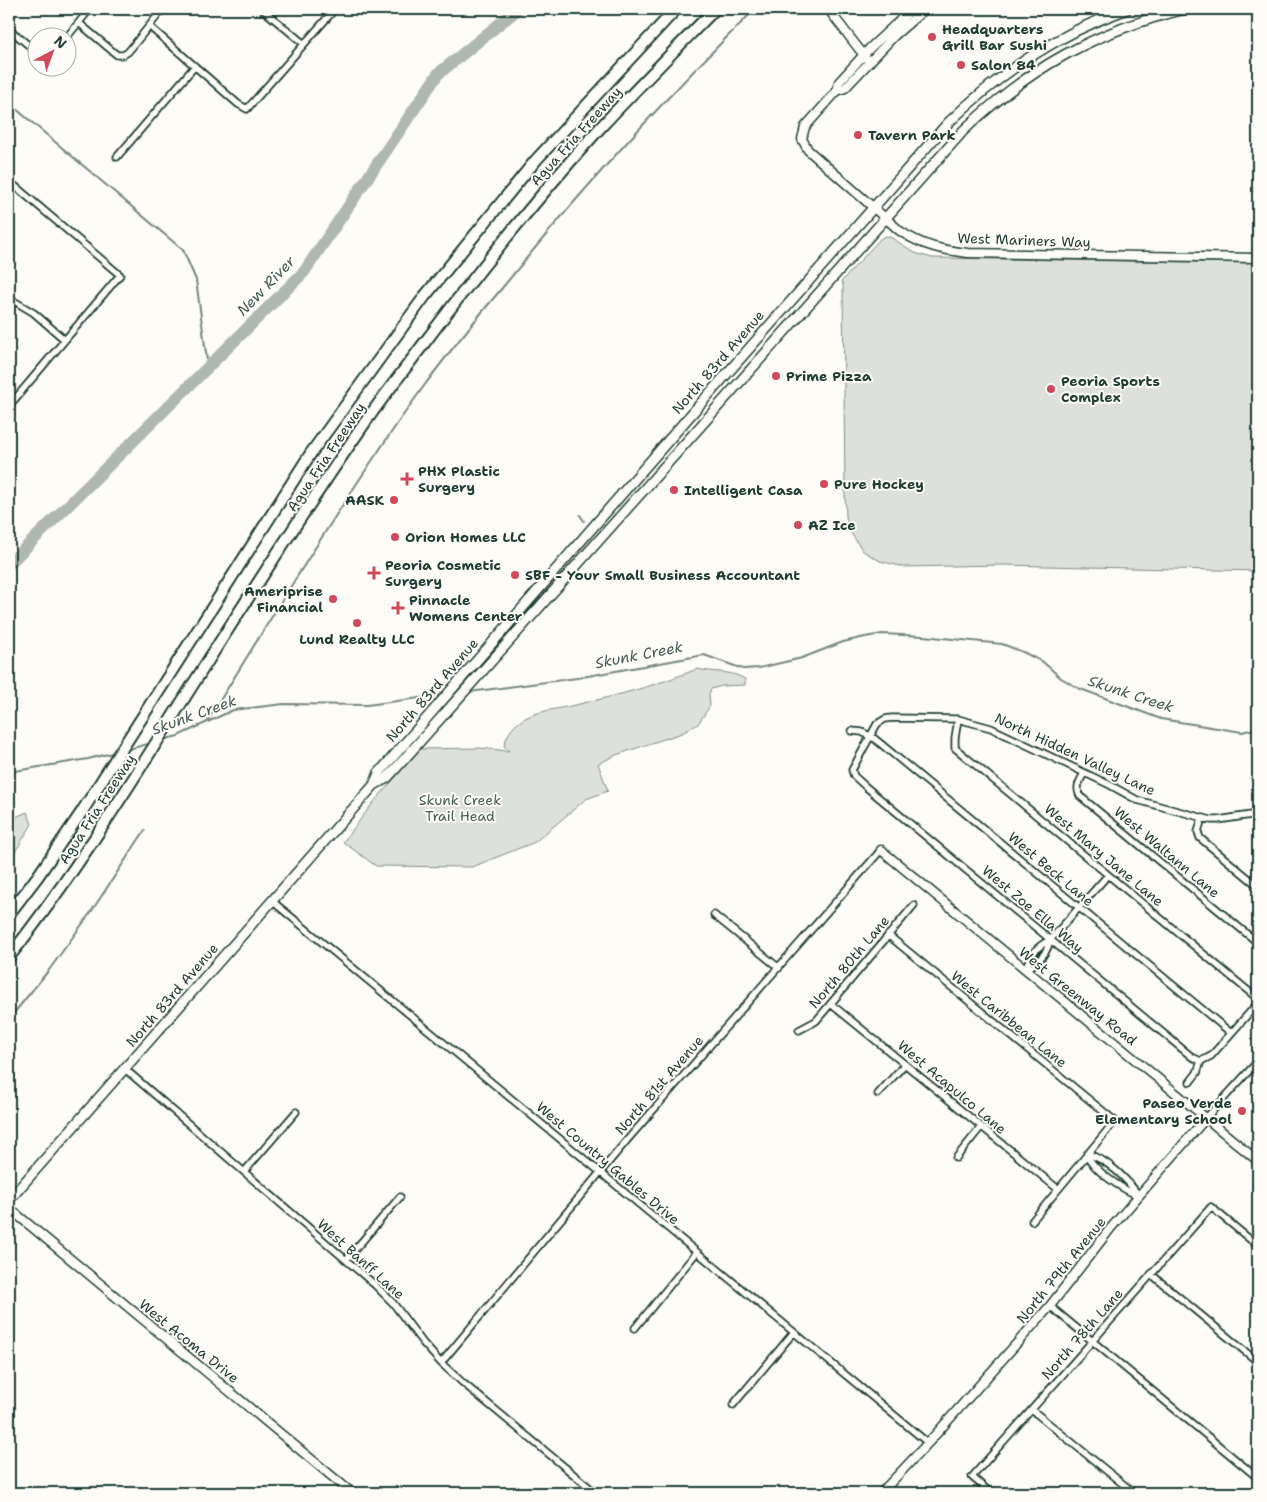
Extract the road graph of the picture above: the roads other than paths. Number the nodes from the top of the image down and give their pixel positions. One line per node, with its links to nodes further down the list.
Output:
1 (90, 9): 13 (street)
2 (163, 9): 14 (street)
3 (262, 9): 17 (street)
4 (335, 9): 17 (street)
5 (676, 9): 47 (highway, Agua Fria Freeway)
6 (715, 9): 22 (highway, Agua Fria Freeway)
7 (723, 9): 22 (highway)
8 (828, 9): 19 (street)
9 (912, 9): 19 (street)
10 (925, 9): 20 (street)
11 (1127, 9): 26 (main road, North 83rd Avenue)
12 (1185, 9): 27 (main road, North 83rd Avenue)
13 (78, 23): 14 (street); 15 (street)
14 (149, 26): 21 (street)
15 (74, 28)
16 (9, 29): 18 (street)
17 (303, 43): 21 (street)
18 (28, 45)
19 (863, 54): 20 (street); 23 (street)
20 (870, 61): 23 (street)
21 (195, 66): 24 (street)
22 (651, 75): 52 (highway, Agua Fria Freeway)
23 (837, 91): 26 (street, West Mariners Way)
24 (117, 157)
25 (9, 180): 30 (street)
26 (873, 207): 27 (street, West Mariners Way); 37 (main road, North 83rd Avenue)
27 (884, 218): 28 (street, West Mariners Way); 37 (main road, North 83rd Avenue)
28 (1258, 258)
29 (9, 298): 30 (street)
30 (65, 340): 31 (street)
31 (9, 406)
32 (958, 719): 34 (street, North Hidden Valley Lane); 36 (street, North Hidden Valley Lane); 42 (street, West Mary Jane Lane)
33 (852, 731): 34 (street, West Beck Lane)
34 (869, 735): 35 (street, North Hidden Valley Lane); 46 (street, West Beck Lane)
35 (852, 773): 50 (street, West Zoe Ella Way)
36 (1084, 773): 39 (street, North Hidden Valley Lane); 51 (street, West Waltann Lane)
37 (374, 785): 44 (main road, North 83rd Avenue)
38 (1257, 814): 39 (street, North Hidden Valley Lane); 40 (street)
39 (1202, 818): 43 (street)
40 (1258, 828)
41 (881, 850): 53 (street, North 81st Avenue); 54 (street, West Greenway Road)
42 (1108, 874): 46 (street); 55 (street, West Mary Jane Lane)
43 (1258, 886)
44 (272, 901): 62 (main road, North 83rd Avenue); 72 (street, West Country Gables Drive)
45 (914, 905): 49 (street, North 80th Lane)
46 (1079, 908): 50 (street); 58 (street, West Beck Lane)
47 (9, 914)
48 (714, 915): 53 (street)
49 (888, 935): 56 (street, North 80th Lane); 68 (street, West Caribbean Lane)
50 (1050, 940): 54 (street); 59 (street, West Zoe Ella Way)
51 (1257, 940)
52 (9, 958)
53 (779, 968): 72 (street, North 81st Avenue)
54 (1026, 970): 66 (street, West Greenway Road)
55 (1258, 1001): 58 (street)
56 (832, 1004): 57 (street, North 80th Lane); 61 (street, West Acapulco Lane)
57 (799, 1030)
58 (1231, 1033): 59 (street)
59 (1201, 1061): 63 (street)
60 (1258, 1061): 66 (street, North 79th Avenue)
61 (905, 1064): 64 (street); 67 (street, West Acapulco Lane)
62 (125, 1069): 71 (street, West Banff Lane); 76 (main road, North 83rd Avenue)
63 (1190, 1082)
64 (878, 1094)
65 (296, 1112): 71 (street)
66 (1206, 1118): 70 (street, West Greenway Road); 74 (street, North 79th Avenue)
67 (981, 1127): 69 (street); 73 (street, West Acapulco Lane)
68 (1088, 1154): 73 (street); 74 (street)
69 (956, 1158)
70 (1258, 1160)
71 (244, 1172): 81 (street, West Banff Lane)
72 (600, 1172): 80 (street, West Country Gables Drive); 88 (street, North 81st Avenue)
73 (1058, 1189): 78 (street)
74 (1139, 1196): 83 (street, North 79th Avenue)
75 (400, 1197): 81 (street)
76 (9, 1200)
77 (9, 1208): 93 (street, West Acoma Drive)
78 (1032, 1221)
79 (1258, 1246): 82 (street, North 78th Lane)
80 (697, 1252): 84 (street); 85 (street, West Country Gables Drive)
81 (346, 1260): 88 (street, West Banff Lane)
82 (1151, 1274): 86 (street, North 78th Lane); 87 (street)
83 (1050, 1306): 86 (street); 91 (street, North 79th Avenue)
84 (635, 1328)
85 (794, 1332): 89 (street); 91 (street, West Country Gables Drive)
86 (1092, 1341): 90 (street, North 78th Lane); 92 (street)
87 (1258, 1362)
88 (441, 1363): 94 (street, West Banff Lane)
89 (733, 1405)
90 (1032, 1410): 96 (street, North 78th Lane); 97 (street)
91 (928, 1443): 95 (street, North 79th Avenue)
92 (1258, 1478)
93 (352, 1493)
94 (596, 1493)
95 (881, 1493)
96 (992, 1493)
97 (1134, 1493)

